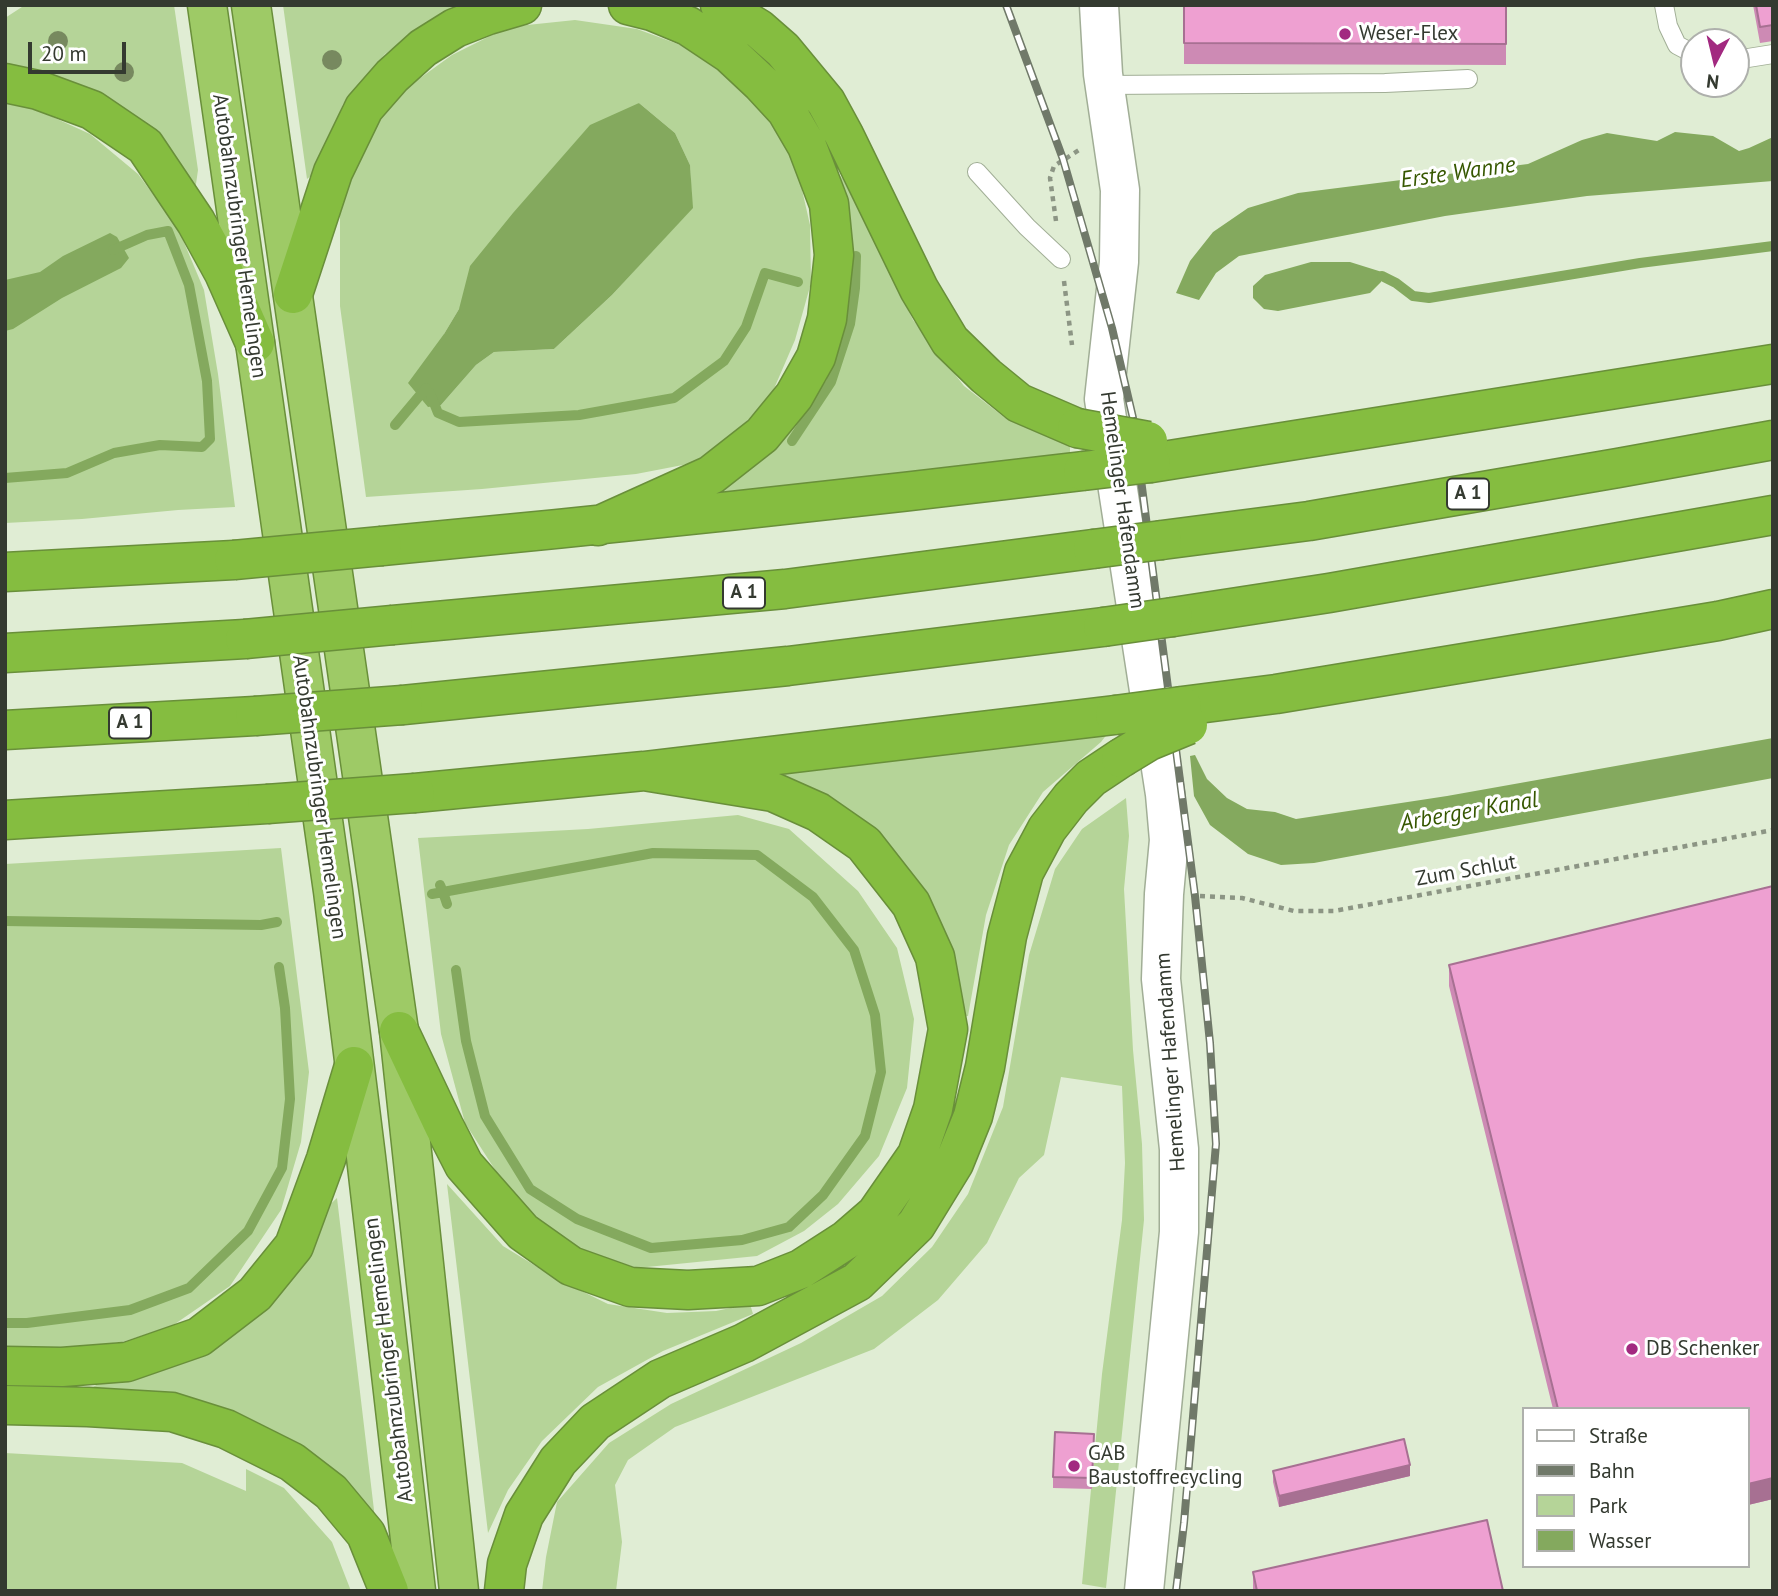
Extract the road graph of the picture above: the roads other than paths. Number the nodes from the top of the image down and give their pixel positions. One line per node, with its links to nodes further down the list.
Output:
1 (206, 5): 17 (highway, Autobahnzubringer Hemelingen)
2 (251, 5): 16 (highway, Autobahnzubringer Hemelingen)
3 (523, 5): 16 (highway)
4 (628, 5): 22 (highway)
5 (720, 5): 20 (highway, bridge)
6 (1099, 5): 13 (street, Hemelinger Hafendamm)
7 (1664, 5): 8 (lane)
8 (1680, 47)
9 (1773, 54): 10 (lane)
10 (1750, 58)
11 (1468, 79): 13 (lane)
12 (5, 83): 17 (highway)
13 (1105, 85): 38 (street, Hemelinger Hafendamm)
14 (977, 172): 15 (lane)
15 (1061, 259)
16 (293, 294): 30 (highway, Autobahnzubringer Hemelingen)
17 (255, 343): 31 (highway, Autobahnzubringer Hemelingen)
18 (1773, 364): 20 (highway)
19 (1773, 440): 25 (highway, A 1, bridge)
20 (1150, 452): 22 (highway, bridge)
21 (1773, 515): 27 (highway, A 1, bridge)
22 (597, 526): 23 (highway, bridge)
23 (5, 572)
24 (1773, 609): 26 (highway)
25 (5, 653)
26 (1185, 715): 28 (highway, bridge); 37 (highway, bridge)
27 (5, 730)
28 (644, 771): 29 (highway, bridge); 30 (highway)
29 (5, 820)
30 (399, 1031): 36 (highway, Autobahnzubringer Hemelingen)
31 (354, 1066): 32 (highway); 35 (highway, Autobahnzubringer Hemelingen)
32 (5, 1366)
33 (5, 1405): 34 (highway)
34 (389, 1591)
35 (416, 1591)
36 (459, 1591)
37 (504, 1591)
38 (1144, 1591)

